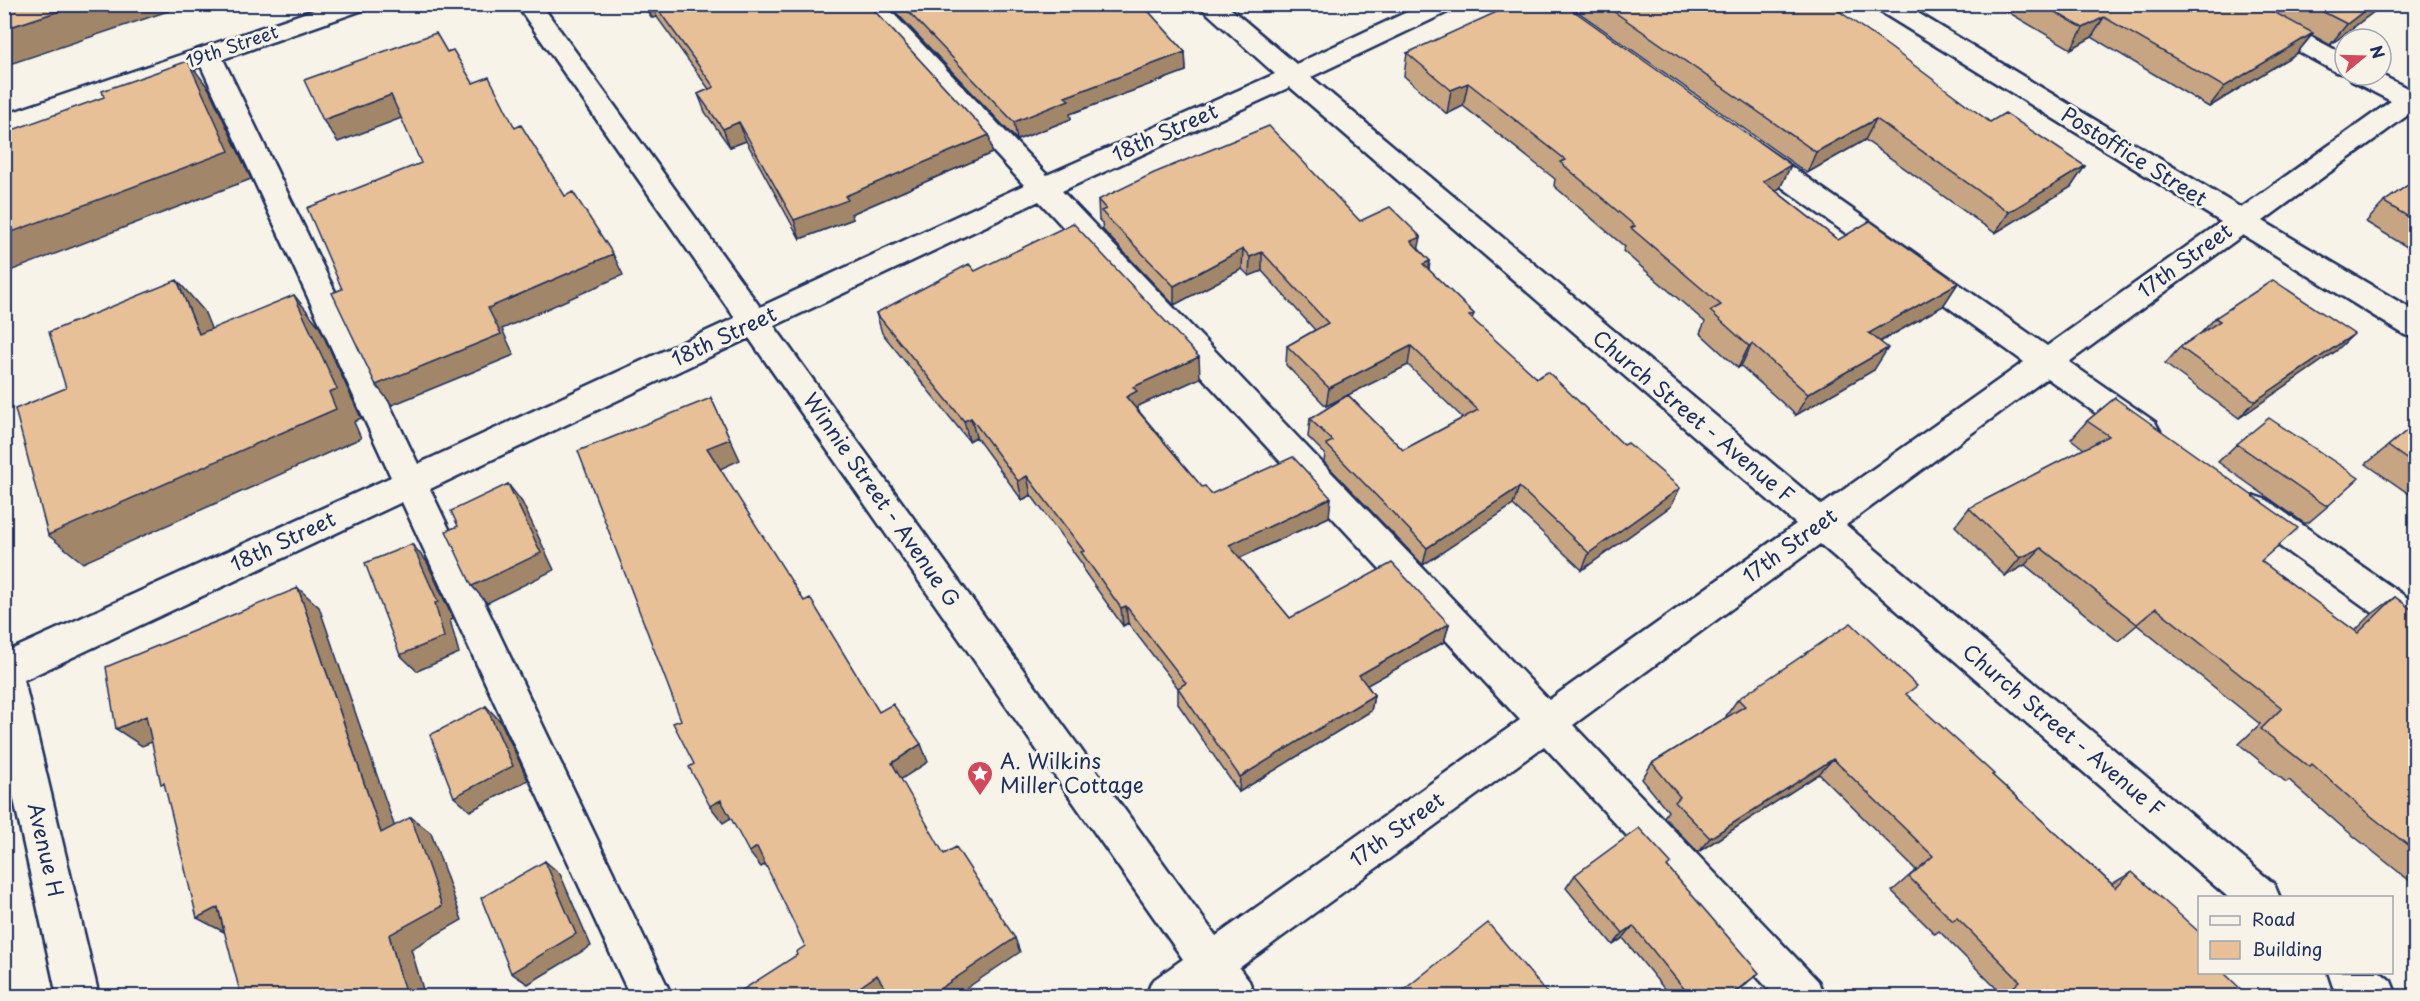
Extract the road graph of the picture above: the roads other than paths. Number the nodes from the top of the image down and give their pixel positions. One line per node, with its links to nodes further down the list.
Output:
1 (357, 4): 8 (street, 19th Street)
2 (528, 4): 17 (street, Winnie Street - Avenue G)
3 (870, 4): 15 (street)
4 (1209, 4): 10 (street, Church Street - Avenue F)
5 (1445, 4): 10 (street, 18th Street)
6 (1885, 4): 16 (street, Postoffice Street)
7 (2229, 4): 9 (street)
8 (208, 55): 13 (street, 19th Street); 21 (street)
9 (2333, 60)
10 (1293, 76): 15 (street, 18th Street); 23 (street, Church Street - Avenue F)
11 (2386, 87): 12 (street)
12 (2413, 100): 16 (street, 17th Street)
13 (4, 126)
14 (1728, 135): 19 (street)
15 (1043, 188): 17 (street, 18th Street); 26 (street)
16 (2239, 222): 18 (street, Postoffice Street); 19 (street, 17th Street)
17 (754, 323): 21 (street, 18th Street); 28 (street, Winnie Street - Avenue G)
18 (2415, 327)
19 (2046, 361): 20 (street); 23 (street, 17th Street)
20 (2162, 444)
21 (410, 483): 25 (street, 18th Street); 31 (street)
22 (2230, 492): 24 (street)
23 (1820, 525): 26 (street, 17th Street); 27 (street, Church Street - Avenue F)
24 (2415, 624)
25 (5, 671): 30 (street, Avenue H)
26 (1545, 723): 28 (street, 17th Street); 34 (street)
27 (2259, 896)
28 (1211, 964): 32 (street, 17th Street); 33 (street, Winnie Street - Avenue G)
29 (2350, 974): 35 (street)
30 (78, 996)
31 (651, 996)
32 (1167, 996)
33 (1234, 996)
34 (1803, 996)
35 (2376, 996)

